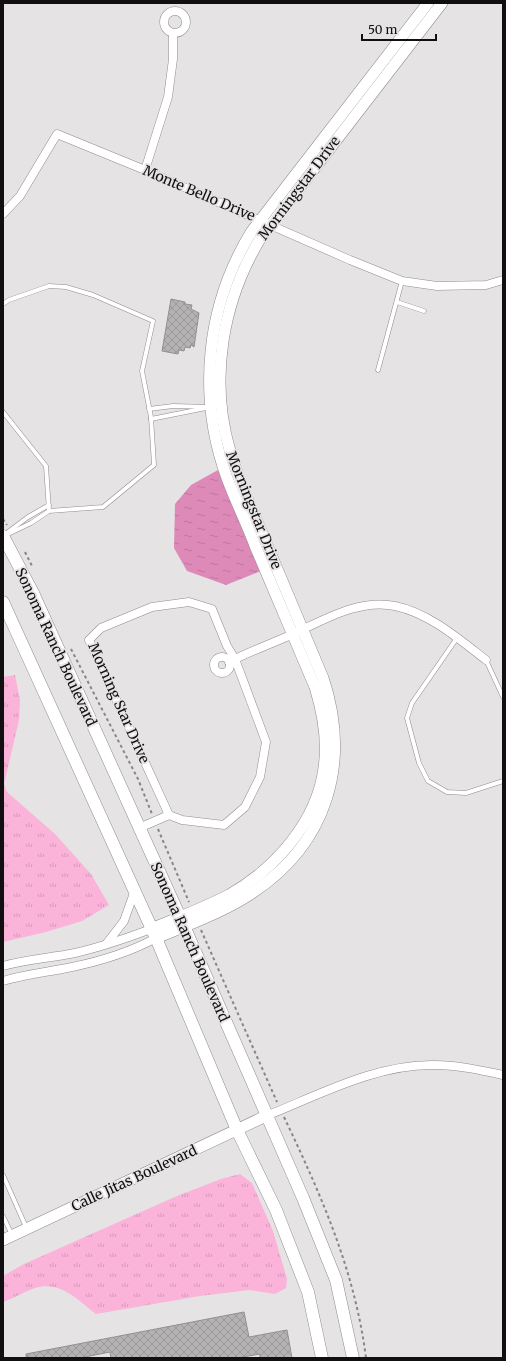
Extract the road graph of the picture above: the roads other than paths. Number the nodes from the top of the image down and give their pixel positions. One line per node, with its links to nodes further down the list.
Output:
1 (428, 3): 6 (street, Morningstar Drive)
2 (442, 3): 7 (street, Morningstar Drive)
3 (173, 33): 4 (street)
4 (145, 170): 5 (street, Monte Bello Drive); 6 (street, Monte Bello Drive)
5 (3, 214)
6 (260, 220): 7 (street, Monte Bello Drive); 14 (street, Morningstar Drive)
7 (271, 224): 9 (street, Monte Bello Drive); 14 (street, Morningstar Drive)
8 (503, 280): 9 (street, Monte Bello Drive)
9 (402, 281): 10 (lane)
10 (397, 302): 12 (lane); 13 (lane)
11 (3, 304): 15 (lane)
12 (424, 311)
13 (378, 370)
14 (216, 407): 15 (lane); 17 (lane); 22 (street, Morningstar Drive)
15 (149, 409): 17 (lane)
16 (3, 412): 18 (lane)
17 (151, 419): 19 (lane)
18 (49, 505): 19 (lane); 20 (lane)
19 (49, 511): 20 (lane)
20 (3, 536): 29 (main road, Sonoma Ranch Boulevard)
21 (3, 602): 30 (main road, Sonoma Ranch Boulevard)
22 (297, 631): 23 (street); 24 (street); 31 (street, Morningstar Drive)
23 (458, 637): 25 (street); 27 (lane)
24 (232, 660): 28 (street); 28 (street, Morning Star Drive)
25 (486, 660): 26 (lane)
26 (503, 697)
27 (503, 781)
28 (169, 815): 29 (street)
29 (139, 828): 31 (main road, Sonoma Ranch Boulevard)
30 (134, 893): 32 (main road, Sonoma Ranch Boulevard); 33 (street)
31 (182, 922): 32 (street, Morningstar Drive); 39 (main road, Sonoma Ranch Boulevard)
32 (154, 934): 33 (street); 36 (street); 40 (main road, Sonoma Ranch Boulevard)
33 (107, 943): 34 (street)
34 (69, 954): 35 (street); 36 (lane)
35 (3, 966)
36 (71, 967): 37 (street)
37 (3, 981)
38 (503, 1075): 39 (street)
39 (266, 1116): 40 (street, Calle Jitas Boulevard); 46 (main road, Sonoma Ranch Boulevard)
40 (237, 1130): 43 (street, Calle Jitas Boulevard); 45 (main road, Sonoma Ranch Boulevard)
41 (3, 1175): 43 (lane)
42 (3, 1216): 44 (lane)
43 (27, 1229): 44 (street, Calle Jitas Boulevard)
44 (8, 1238)
45 (322, 1358)
46 (354, 1358)

